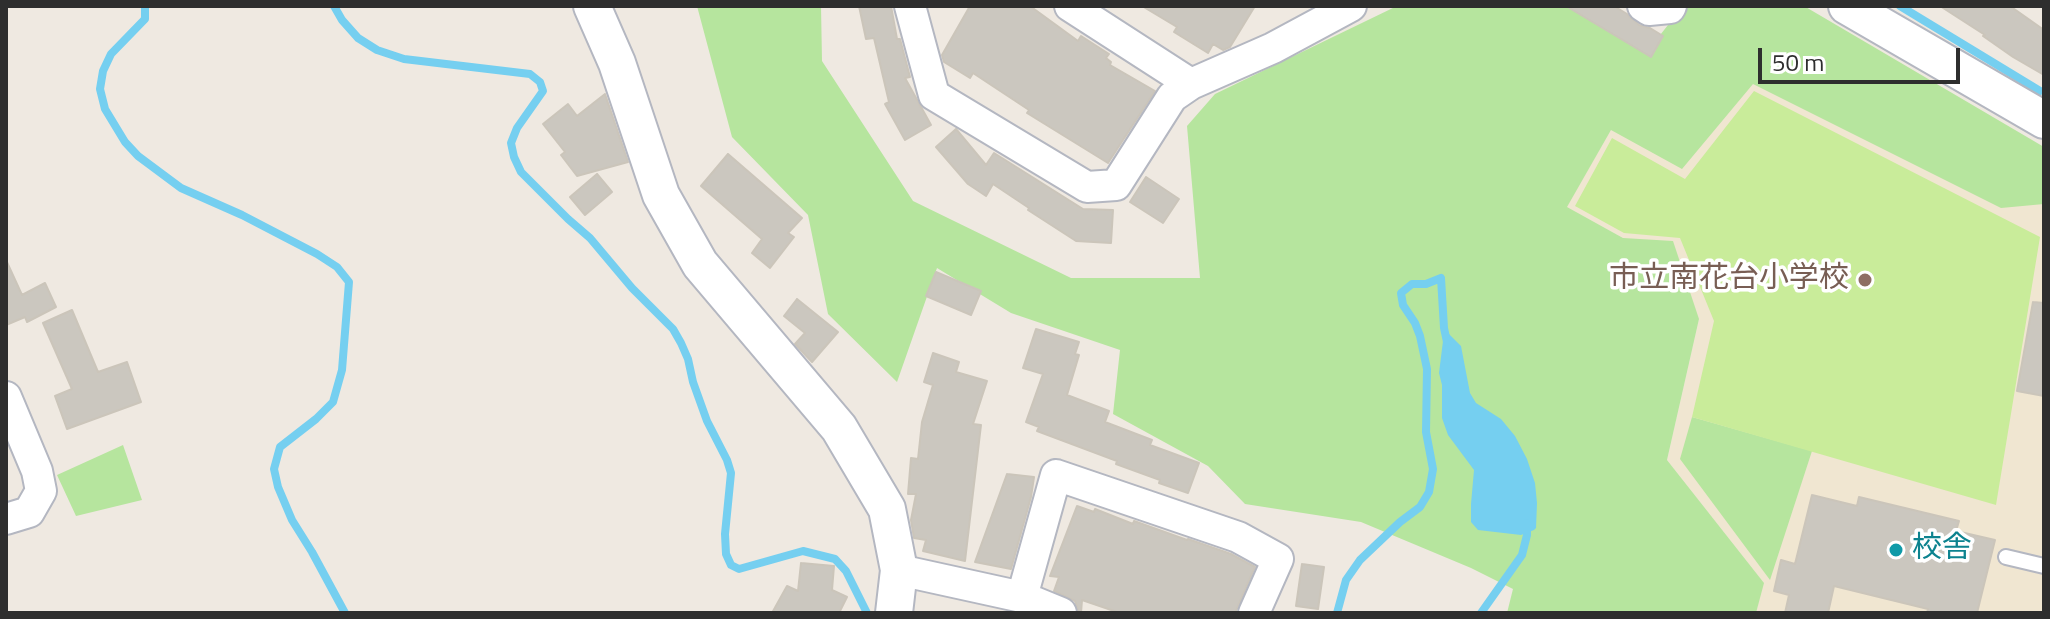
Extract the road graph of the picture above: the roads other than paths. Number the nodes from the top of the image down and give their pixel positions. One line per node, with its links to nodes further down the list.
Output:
1 (592, 6): 14 (street)
2 (910, 6): 8 (street)
3 (1070, 6): 8 (street)
4 (1351, 6): 8 (street)
5 (1643, 6): 6 (street)
6 (1671, 6)
7 (1847, 6): 9 (street)
8 (1191, 84)
9 (2044, 120)
10 (6, 397): 11 (street)
11 (6, 519)
12 (2006, 557): 13 (lane)
13 (2044, 566)
14 (899, 570): 15 (street); 16 (street)
15 (1022, 597): 17 (street); 18 (street)
16 (894, 613)
17 (1061, 613)
18 (1254, 613)

